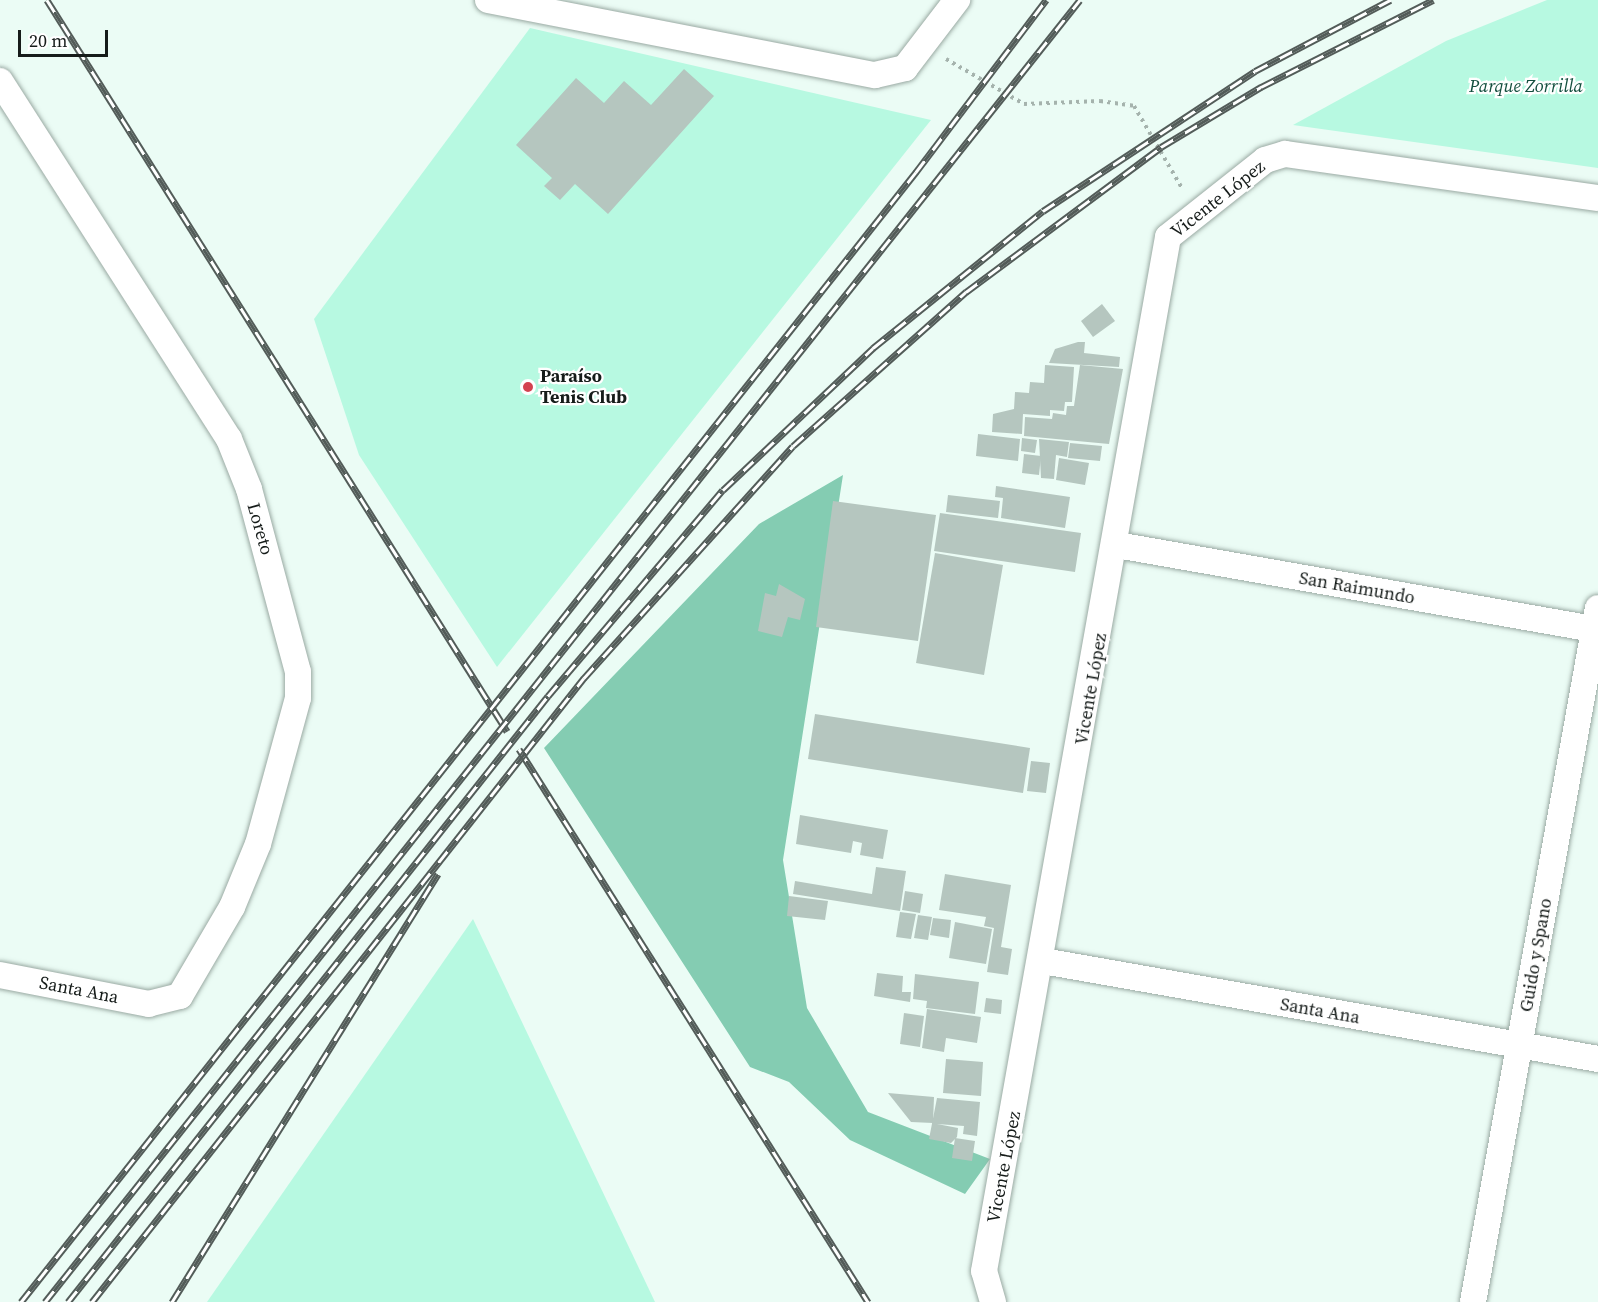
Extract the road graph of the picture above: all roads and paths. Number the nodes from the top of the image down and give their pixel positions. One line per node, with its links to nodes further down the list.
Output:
1 (488, 0): 3 (street)
2 (957, 0): 3 (street)
3 (905, 68): 6 (path)
4 (0, 81): 11 (street, Loreto)
5 (1598, 198): 6 (street, Vicente López)
6 (1196, 214): 7 (street, Vicente López)
7 (1117, 545): 8 (street, San Raimundo); 9 (street, Vicente López)
8 (1597, 622): 12 (street, Guido y Spano)
9 (1043, 961): 12 (street, Santa Ana); 14 (street, Vicente López)
10 (0, 975): 11 (street, Santa Ana)
11 (159, 1004)
12 (1520, 1047): 13 (street, Santa Ana); 15 (street, Guido y Spano)
13 (1598, 1059)
14 (990, 1293)
15 (1473, 1302)

